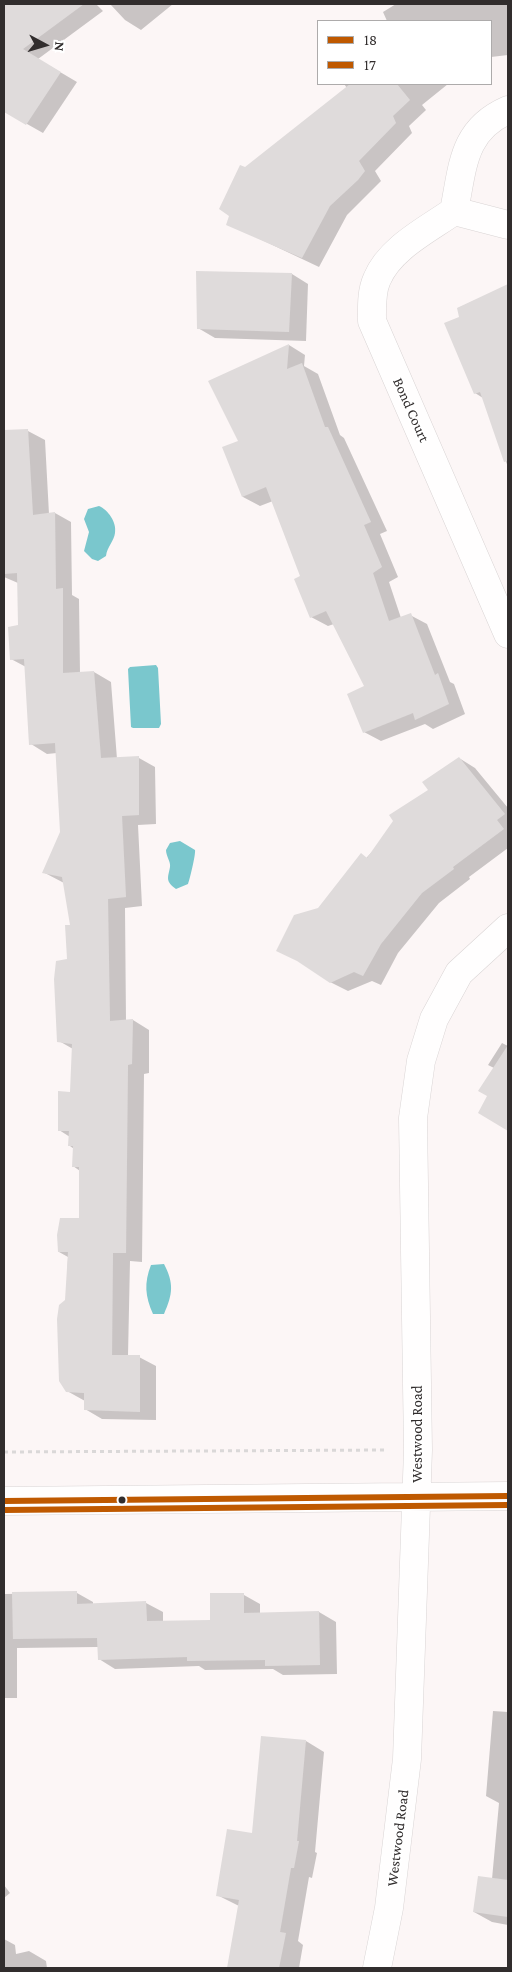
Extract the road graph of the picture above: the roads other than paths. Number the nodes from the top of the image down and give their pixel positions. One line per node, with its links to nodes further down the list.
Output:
1 (508, 110): 2 (street)
2 (454, 211): 3 (street); 4 (street, Bond Court)
3 (508, 226)
4 (508, 634)
5 (508, 928): 7 (street, Westwood Road)
6 (508, 1496): 7 (street)
7 (417, 1497): 8 (street); 9 (street, Westwood Road)
8 (4, 1501)
9 (377, 1968)

